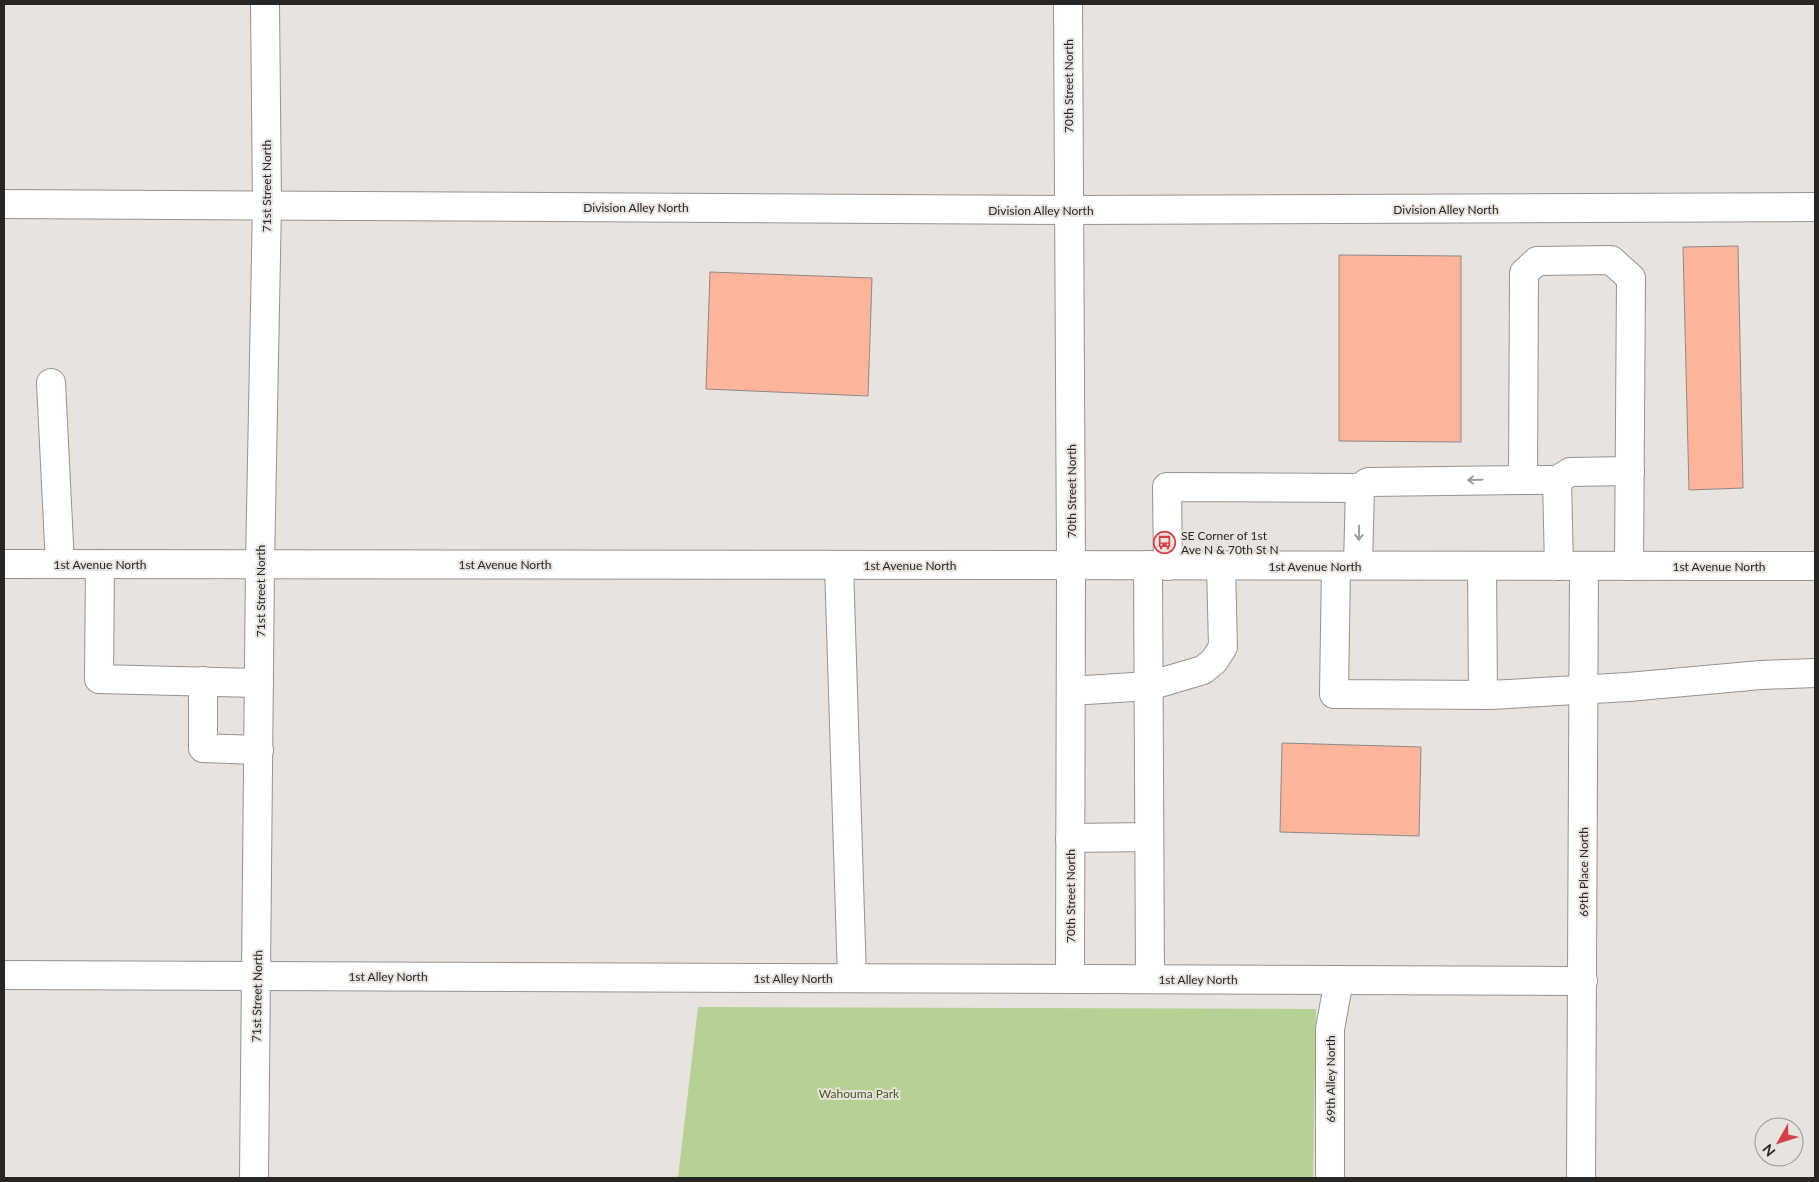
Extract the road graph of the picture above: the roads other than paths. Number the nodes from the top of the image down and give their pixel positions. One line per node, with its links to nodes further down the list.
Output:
1 (265, 4): 4 (street, 71st Street North)
2 (1068, 4): 6 (street, 70th Street North)
3 (4, 204): 4 (street, Division Alley North)
4 (267, 204): 6 (street, Division Alley North); 15 (street, 71st Street North)
5 (1815, 207): 6 (street, Division Alley North)
6 (1069, 210): 17 (street, 70th Street North)
7 (51, 383): 13 (street)
8 (1630, 471): 9 (street); 10 (street); 23 (street)
9 (1523, 480): 10 (street); 11 (street, one-way to 11)
10 (1557, 480): 22 (street, 69th Place North)
11 (1360, 488): 18 (street); 20 (street, one-way to 20)
12 (4, 564): 13 (street, 1st Avenue North)
13 (60, 564): 14 (street, 1st Avenue North)
14 (100, 564): 15 (street, 1st Avenue North); 26 (street)
15 (260, 564): 16 (street, 1st Avenue North); 27 (street, 71st Street North)
16 (839, 565): 17 (street, 1st Avenue North); 37 (street)
17 (1071, 566): 18 (street, 1st Avenue North); 30 (street, 70th Street North)
18 (1158, 566): 19 (street, 1st Avenue North); 28 (street)
19 (1221, 566): 20 (street, 1st Avenue North); 28 (street)
20 (1347, 566): 21 (street, 1st Avenue North); 31 (street)
21 (1482, 566): 22 (street, 1st Avenue North); 31 (street)
22 (1571, 566): 23 (street, 1st Avenue North); 29 (street, 69th Place North)
23 (1629, 566): 24 (street, 1st Avenue North)
24 (1815, 566)
25 (1815, 674): 29 (street)
26 (203, 681): 27 (street); 32 (street)
27 (259, 683): 32 (street, 71st Street North)
28 (1148, 686): 30 (street); 33 (street)
29 (1583, 688): 31 (street); 41 (street, 69th Place North)
30 (1071, 691): 34 (street, 70th Street North)
31 (1483, 695)
32 (259, 750): 36 (street, 71st Street North)
33 (1150, 837): 34 (street); 39 (street)
34 (1070, 838): 38 (street, 70th Street North)
35 (4, 975): 36 (street, 1st Alley North)
36 (257, 976): 37 (street, 1st Alley North); 42 (street, 71st Street North)
37 (852, 978): 38 (street, 1st Alley North)
38 (1070, 979): 39 (street, 1st Alley North)
39 (1150, 979): 40 (street, 1st Alley North)
40 (1339, 980): 41 (street, 1st Alley North); 43 (street, 69th Alley North)
41 (1583, 981): 44 (street, 69th Place North)
42 (254, 1178)
43 (1330, 1178)
44 (1581, 1178)

